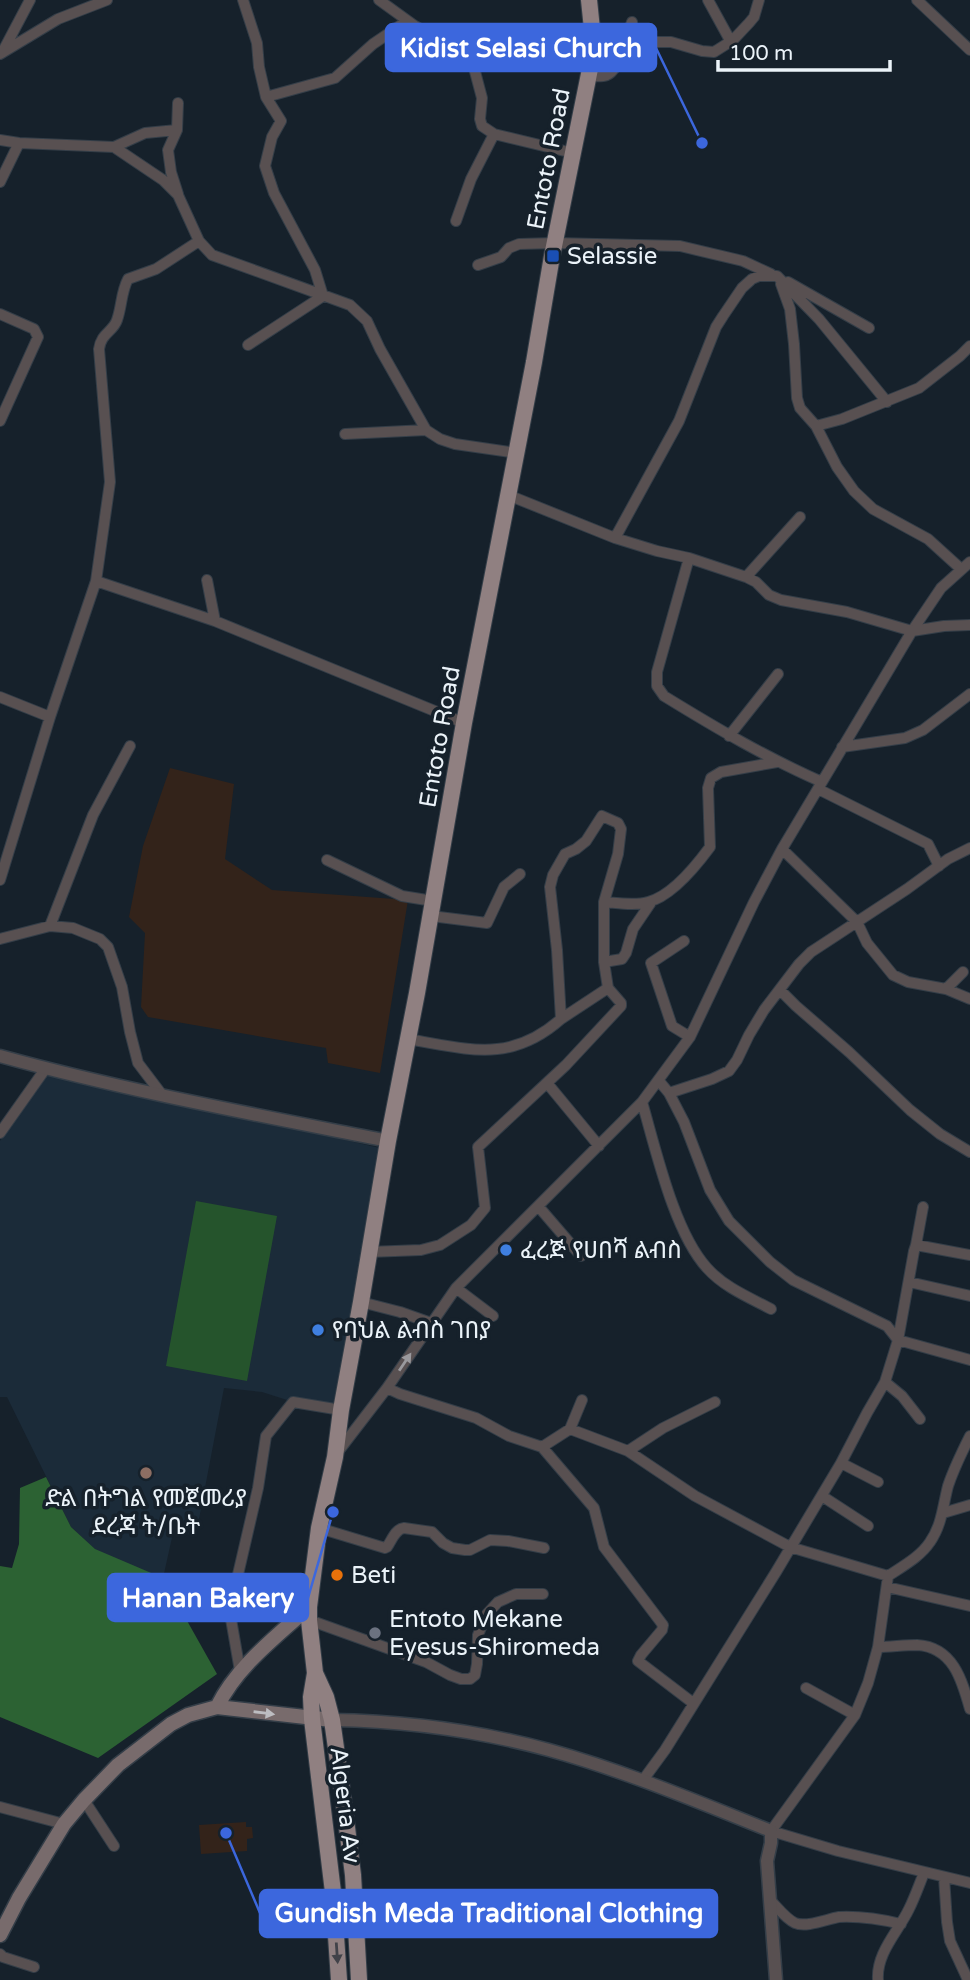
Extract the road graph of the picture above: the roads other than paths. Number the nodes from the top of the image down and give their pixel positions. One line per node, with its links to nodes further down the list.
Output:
1 (30, 0): 14 (street)
2 (107, 0): 14 (street)
3 (243, 0): 16 (street)
4 (380, 0): 9 (street)
5 (589, 0): 15 (main road, Entoto Road)
6 (708, 0): 12 (street)
7 (759, 0): 12 (street)
8 (917, 0): 13 (street)
9 (407, 20): 16 (street); 19 (street)
10 (632, 22): 11 (street)
11 (625, 42): 12 (street); 15 (street)
12 (731, 42)
13 (970, 50)
14 (1, 54)
15 (588, 76): 23 (main road, Entoto Road)
16 (266, 97): 31 (street)
17 (178, 103): 18 (street)
18 (177, 130): 22 (street); 25 (street)
19 (494, 134): 23 (street); 26 (street)
20 (0, 140): 21 (street)
21 (19, 144): 22 (street); 24 (street)
22 (114, 147): 25 (street)
23 (573, 153): 28 (main road, Entoto Road)
24 (0, 182)
25 (178, 195): 27 (street)
26 (456, 221)
27 (200, 241): 31 (street); 50 (street)
28 (555, 243): 29 (street); 30 (street); 41 (main road, Entoto Road)
29 (478, 265)
30 (777, 276): 33 (street); 36 (street); 38 (street); 44 (street)
31 (323, 296): 34 (street); 39 (street)
32 (0, 314): 37 (street)
33 (869, 328)
34 (248, 345)
35 (970, 346): 36 (street)
36 (887, 402): 38 (street)
37 (0, 421)
38 (816, 426): 47 (street)
39 (426, 430): 40 (street); 41 (street)
40 (345, 434)
41 (517, 453): 42 (main road, Entoto Road)
42 (508, 495): 44 (street); 58 (main road, Entoto Road)
43 (800, 517): 48 (street)
44 (615, 538): 45 (street)
45 (689, 558): 48 (street); 59 (street)
46 (970, 562): 47 (street)
47 (961, 569): 53 (street)
48 (746, 577): 53 (street)
49 (207, 580): 51 (street)
50 (96, 581): 51 (street); 57 (street)
51 (215, 621): 58 (street)
52 (970, 625): 53 (street)
53 (912, 631): 61 (street)
54 (778, 674): 59 (street)
55 (970, 694): 61 (street)
56 (0, 697): 57 (street)
57 (50, 717): 69 (street)
58 (464, 723): 72 (main road, Entoto Road)
59 (729, 736): 62 (street)
60 (130, 746): 74 (street)
61 (842, 747): 63 (street)
62 (777, 762): 63 (street); 70 (street)
63 (820, 786): 65 (street); 67 (street)
64 (970, 848): 67 (street)
65 (782, 849): 73 (street); 84 (street)
66 (327, 860): 72 (street)
67 (939, 866): 73 (street)
68 (520, 874): 72 (street)
69 (0, 880)
70 (652, 901): 71 (street); 77 (street)
71 (604, 902): 77 (street); 83 (street)
72 (432, 908): 85 (main road, Entoto Road)
73 (857, 922): 80 (street); 81 (street)
74 (50, 926): 75 (street); 91 (street)
75 (0, 939)
76 (684, 941): 84 (street)
77 (604, 962): 79 (street)
78 (963, 972): 80 (street)
79 (608, 988): 83 (street); 89 (street)
80 (946, 989): 82 (street)
81 (780, 990): 90 (street); 96 (street)
82 (970, 999)
83 (561, 1019): 85 (street)
84 (690, 1037): 88 (street)
85 (407, 1039): 94 (main road, Entoto Road)
86 (0, 1056): 87 (street)
87 (46, 1068): 91 (street); 93 (street)
88 (659, 1081): 90 (street); 92 (street)
89 (547, 1083): 95 (street); 100 (street)
90 (669, 1093): 110 (street)
91 (163, 1096): 94 (street)
92 (642, 1102): 95 (street); 107 (street)
93 (0, 1133)
94 (387, 1141): 100 (main road, Entoto Road)
95 (599, 1146): 97 (street)
96 (970, 1152)
97 (538, 1206): 102 (street); 104 (street)
98 (923, 1207): 99 (street)
99 (916, 1245): 101 (street); 103 (street)
100 (368, 1252): 106 (main road, Entoto Road)
101 (970, 1255)
102 (581, 1256)
103 (909, 1282): 105 (street); 110 (street)
104 (456, 1287): 108 (street); 109 (street)
105 (970, 1296)
106 (361, 1301): 109 (street); 116 (main road, Entoto Road)
107 (771, 1309)
108 (493, 1316)
109 (430, 1323): 113 (street, one-way to 109)
110 (898, 1340): 111 (street); 112 (street)
111 (970, 1360)
112 (885, 1382): 117 (street); 123 (street)
113 (387, 1388): 120 (street); 122 (street)
114 (582, 1400): 118 (street)
115 (715, 1402): 121 (street)
116 (341, 1410): 122 (main road, Entoto Road); 137 (street)
117 (920, 1419)
118 (570, 1429): 120 (street); 121 (street)
119 (970, 1436): 127 (street)
120 (542, 1447): 140 (street)
121 (628, 1451): 131 (street)
122 (335, 1457): 129 (main road, Entoto Road)
123 (841, 1463): 124 (street); 125 (street)
124 (878, 1482)
125 (822, 1496): 128 (street); 131 (street)
126 (970, 1505): 127 (street)
127 (943, 1513): 132 (street)
128 (868, 1526)
129 (319, 1528): 130 (street); 135 (main road, Entoto Road)
130 (544, 1548)
131 (790, 1548): 132 (street); 140 (street)
132 (888, 1582): 134 (street); 136 (street)
133 (543, 1594): 135 (street)
134 (970, 1606)
135 (309, 1613): 137 (main road); 138 (main road, Entoto Road)
136 (877, 1647): 142 (street); 143 (street)
137 (240, 1671): 141 (main road)
138 (315, 1673): 144 (main road, Algeria Av); 145 (main road, Algeria Av)
139 (806, 1688): 143 (street)
140 (693, 1703): 146 (street)
141 (217, 1707): 144 (main road, one-way to 144); 147 (main road)
142 (970, 1709)
143 (855, 1715): 150 (street)
144 (312, 1719): 145 (main road); 160 (main road, Algeria Av, one-way to 160)
145 (332, 1720): 146 (street); 161 (main road, Algeria Av)
146 (643, 1780): 150 (street)
147 (84, 1800): 149 (main road); 151 (street)
148 (0, 1807): 149 (street)
149 (64, 1825): 157 (main road)
150 (771, 1831): 152 (street); 155 (street)
151 (114, 1846)
152 (924, 1873): 153 (street); 156 (street)
153 (944, 1877): 154 (street); 164 (street)
154 (969, 1881)
155 (770, 1900): 156 (street); 162 (street)
156 (901, 1924): 163 (street)
157 (0, 1935)
158 (0, 1954): 159 (street)
159 (34, 1966)
160 (339, 1980)
161 (359, 1980)
162 (776, 1980)
163 (878, 1980)
164 (968, 1980)

